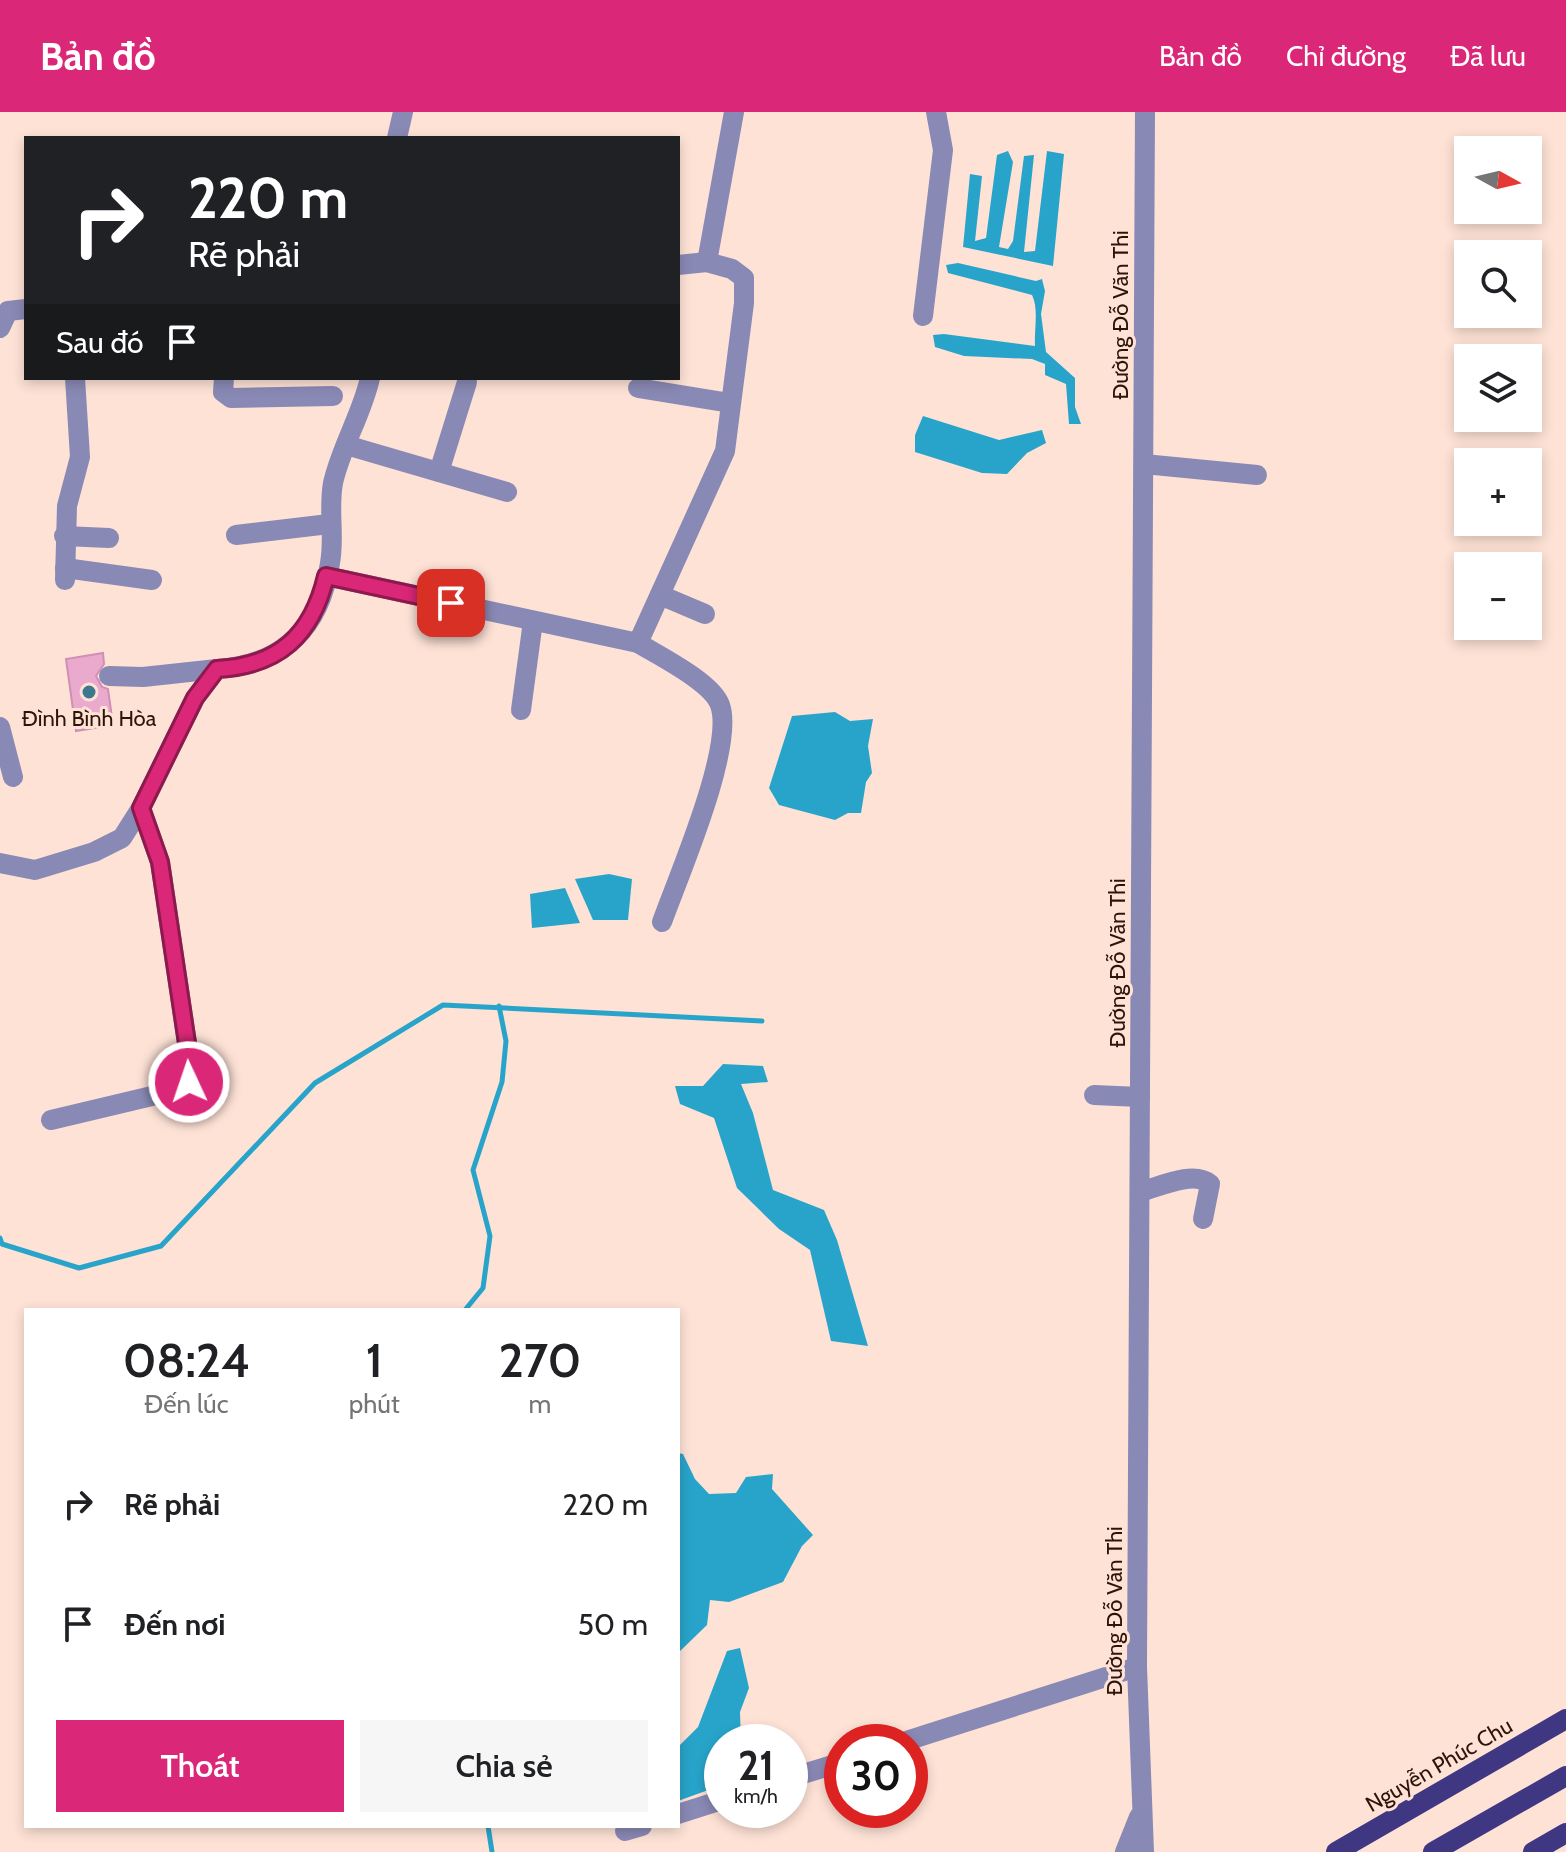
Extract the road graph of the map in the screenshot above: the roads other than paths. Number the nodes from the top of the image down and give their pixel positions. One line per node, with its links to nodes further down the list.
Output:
1 (403, 112): 5 (street)
2 (734, 112): 6 (street)
3 (936, 112): 9 (street)
4 (1145, 112): 19 (street, Đường Đỗ Văn Thi)
5 (404, 136)
6 (707, 262): 7 (street); 17 (street)
7 (680, 265)
8 (24, 309): 10 (street)
9 (923, 316)
10 (0, 328)
11 (75, 380): 25 (street)
12 (224, 380): 16 (street)
13 (369, 380): 18 (street)
14 (467, 382): 20 (street)
15 (638, 388): 17 (street)
16 (333, 396)
17 (730, 403): 29 (street)
18 (346, 445): 20 (street); 23 (street)
19 (1144, 464): 21 (street); 42 (street, Đường Đỗ Văn Thi)
20 (439, 472): 22 (street)
21 (1257, 475)
22 (507, 492)
23 (329, 524): 24 (street); 27 (street)
24 (236, 535)
25 (64, 536): 26 (street); 28 (street)
26 (109, 538)
27 (326, 576): 31 (street); 33 (street)
28 (152, 580)
29 (660, 595): 30 (street); 32 (street)
30 (705, 614)
31 (533, 621): 32 (street); 35 (street)
32 (638, 643): 40 (street)
33 (217, 669): 34 (street); 38 (street)
34 (109, 676)
35 (521, 710)
36 (0, 727): 37 (street)
37 (13, 777)
38 (141, 808): 39 (street); 43 (street)
39 (0, 863)
40 (662, 922)
41 (1094, 1095): 42 (street)
42 (1140, 1097): 44 (street, Đường Đỗ Văn Thi)
43 (51, 1120)
44 (1140, 1192): 45 (street); 46 (street, Đường Đỗ Văn Thi)
45 (1203, 1219)
46 (1137, 1667): 48 (street); 52 (street, Đường Đỗ Văn Thi)
47 (1566, 1719): 56 (main road, Nguyễn Phúc Chu)
48 (928, 1734)
49 (1566, 1776): 57 (main road)
50 (704, 1806): 51 (street)
51 (680, 1813)
52 (1140, 1813): 54 (street, Đường Đỗ Văn Thi); 55 (street, Đường Đỗ Văn Thi)
53 (1566, 1833): 58 (main road)
54 (1125, 1852)
55 (1144, 1852)
56 (1336, 1852)
57 (1433, 1852)
58 (1533, 1852)

